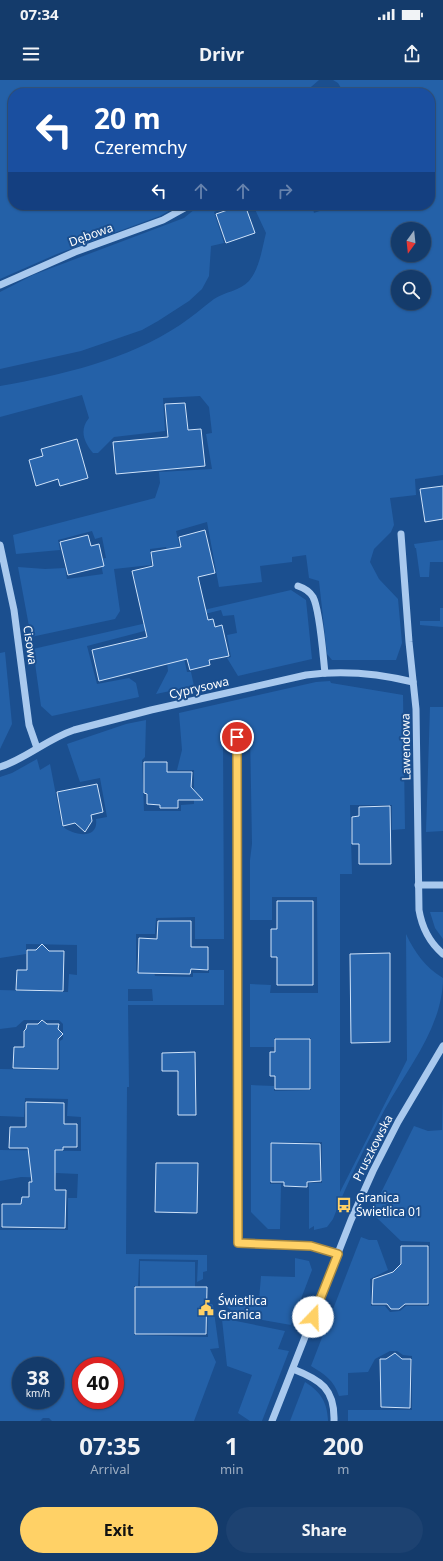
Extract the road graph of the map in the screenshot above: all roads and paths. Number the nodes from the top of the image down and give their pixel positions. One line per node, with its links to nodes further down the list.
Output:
1 (181, 210): 2 (street, Dębowa)
2 (0, 285)
3 (401, 534): 7 (street, Lawendowa)
4 (0, 545): 9 (street, Cisowa)
5 (298, 586): 6 (street)
6 (325, 673): 7 (street, Cyprysowa); 9 (street, Cyprysowa)
7 (413, 682): 12 (street, Lawendowa)
8 (237, 737): 15 (street)
9 (37, 748): 10 (street, Cyprysowa)
10 (0, 767)
11 (443, 884): 12 (street)
12 (418, 885): 13 (street, Lawendowa)
13 (443, 954)
14 (443, 1046): 15 (street, Pruszkowska)
15 (338, 1254): 16 (street, Pruszkowska)
16 (293, 1369): 17 (street, Pruszkowska); 18 (street)
17 (272, 1421)
18 (334, 1421)

